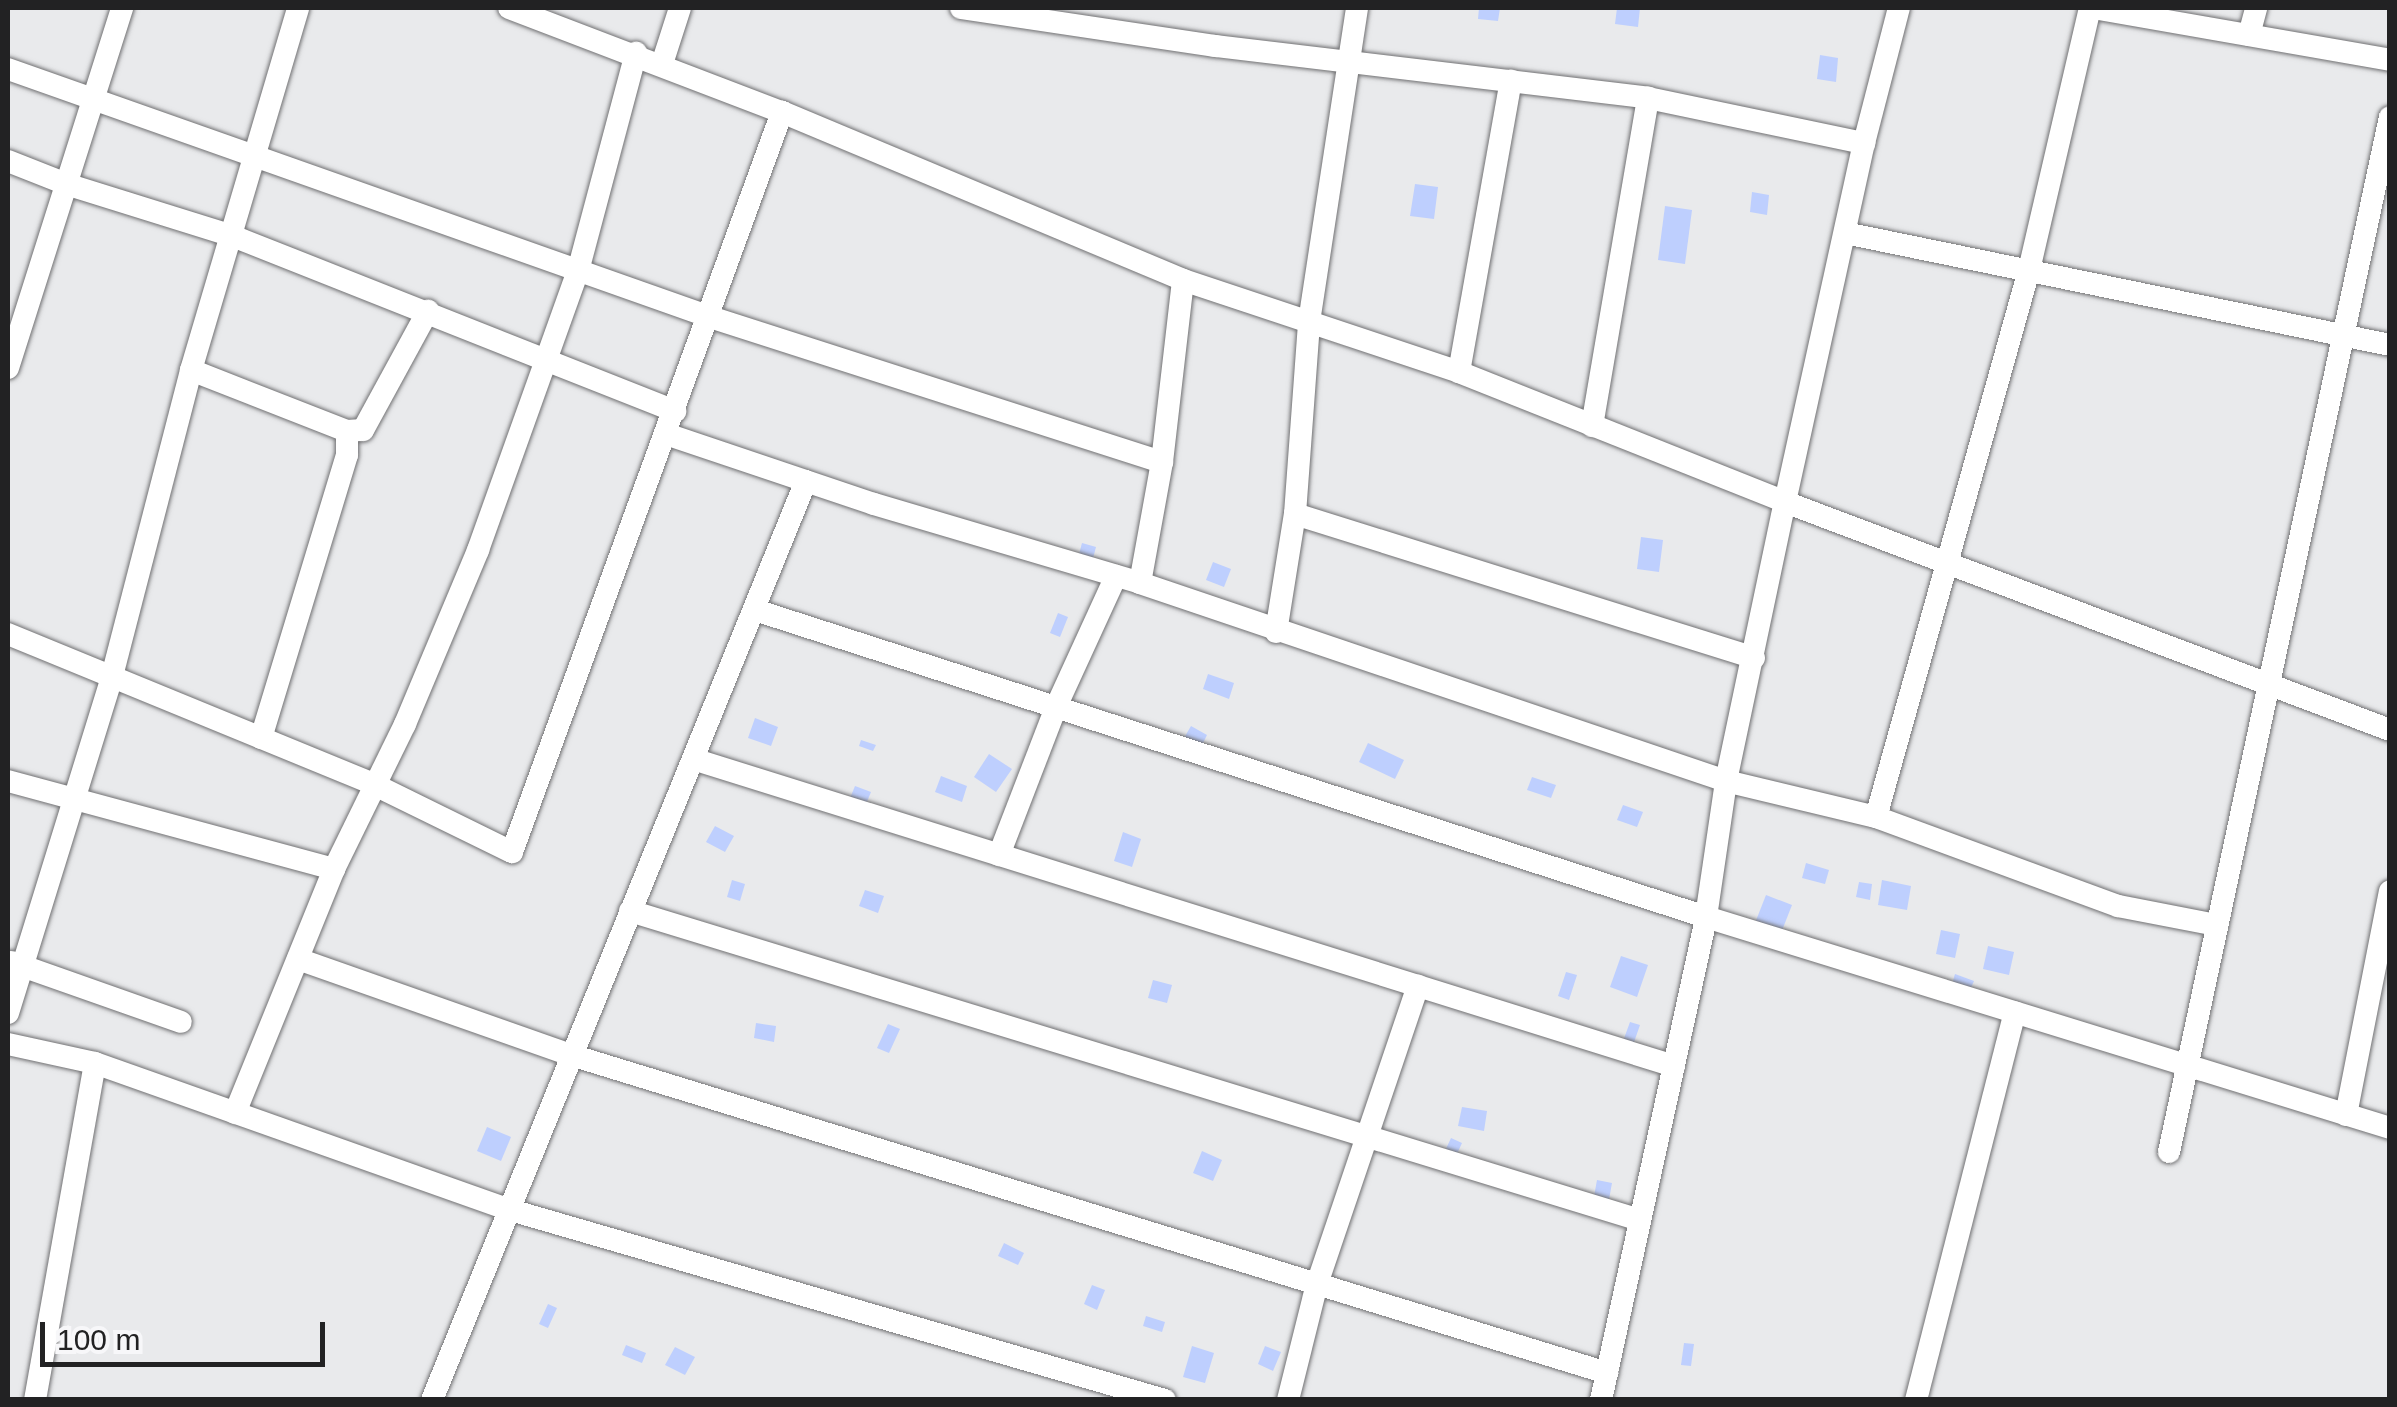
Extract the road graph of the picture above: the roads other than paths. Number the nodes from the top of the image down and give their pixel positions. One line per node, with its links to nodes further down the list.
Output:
1 (122, 8): 20 (street)
2 (298, 8): 24 (street)
3 (509, 8): 13 (street)
4 (680, 8): 16 (street)
5 (961, 8): 11 (street)
6 (1123, 8): 11 (street)
7 (1357, 8): 15 (street)
8 (1899, 8): 23 (street)
9 (2092, 8): 12 (street); 29 (street)
10 (2256, 8): 12 (street)
11 (1119, 33): 15 (street)
12 (2250, 35): 14 (street)
13 (636, 53): 16 (street); 30 (street)
14 (2390, 60)
15 (1349, 62): 18 (street); 34 (street)
16 (662, 64): 21 (street)
17 (8, 69): 20 (street)
18 (1511, 82): 19 (street); 40 (street)
19 (1648, 98): 23 (street); 42 (street)
20 (92, 99): 24 (street); 26 (street)
21 (782, 112): 31 (street); 33 (street)
22 (2390, 117): 35 (street)
23 (1864, 143): 27 (street)
24 (254, 154): 28 (street); 30 (street)
25 (8, 161): 26 (street)
26 (66, 184): 28 (street); 38 (street)
27 (1844, 234): 29 (street); 47 (street)
28 (230, 236): 32 (street); 39 (street)
29 (2029, 270): 35 (street); 49 (street)
30 (578, 271): 33 (street); 37 (street)
31 (1183, 280): 34 (street); 45 (street)
32 (428, 311): 37 (street); 43 (street)
33 (710, 316): 41 (street); 45 (street)
34 (1309, 322): 40 (street); 48 (street)
35 (2343, 335): 36 (street); 57 (street)
36 (2390, 344)
37 (545, 360): 41 (street); 64 (street)
38 (8, 368)
39 (191, 370): 43 (street); 56 (street)
40 (1459, 372): 42 (street)
41 (675, 410): 44 (street)
42 (1592, 426): 47 (street)
43 (347, 431): 60 (street)
44 (666, 434): 46 (street); 64 (street)
45 (1162, 462): 51 (street)
46 (806, 481): 50 (street); 52 (street)
47 (1785, 502): 49 (street); 55 (street)
48 (1295, 514): 53 (street); 55 (street)
49 (1944, 562): 57 (street); 66 (street)
50 (1116, 576): 51 (street); 58 (street)
51 (1140, 583): 53 (street)
52 (755, 610): 58 (street); 61 (street)
53 (1276, 632): 62 (street)
54 (8, 634): 56 (street)
55 (1754, 658): 62 (street)
56 (112, 676): 60 (street); 65 (street)
57 (2268, 684): 59 (street); 72 (street)
58 (1056, 707): 67 (street); 71 (street)
59 (2390, 730)
60 (261, 738): 64 (street)
61 (693, 759): 67 (street); 70 (street)
62 (1726, 780): 66 (street); 71 (street)
63 (8, 782): 65 (street)
64 (373, 784): 68 (street)
65 (74, 800): 68 (street); 74 (street)
66 (1876, 818): 72 (street)
67 (999, 854): 75 (street)
68 (334, 869): 73 (street)
69 (2390, 891): 85 (street)
70 (630, 912): 80 (street); 87 (street)
71 (1706, 918): 76 (street); 83 (street)
72 (2217, 925): 82 (street)
73 (298, 959): 80 (street); 84 (street)
74 (15, 963): 77 (street); 78 (street)
75 (1418, 986): 83 (street); 87 (street)
76 (2014, 1012): 82 (street); 98 (street)
77 (8, 1013)
78 (181, 1022)
79 (8, 1044): 81 (street)
80 (571, 1055): 89 (street); 91 (street)
81 (95, 1063): 84 (street); 94 (street)
82 (2187, 1065): 85 (street); 88 (street)
83 (1674, 1066): 90 (street)
84 (235, 1112): 89 (street)
85 (2346, 1114): 86 (street)
86 (2390, 1128)
87 (1368, 1137): 90 (street); 91 (street)
88 (2168, 1152)
89 (507, 1208): 93 (street); 95 (street)
90 (1640, 1220): 92 (street)
91 (1318, 1284): 92 (street); 96 (street)
92 (1607, 1373): 97 (street)
93 (1159, 1398)
94 (35, 1400)
95 (432, 1400)
96 (1288, 1400)
97 (1601, 1400)
98 (1916, 1400)

